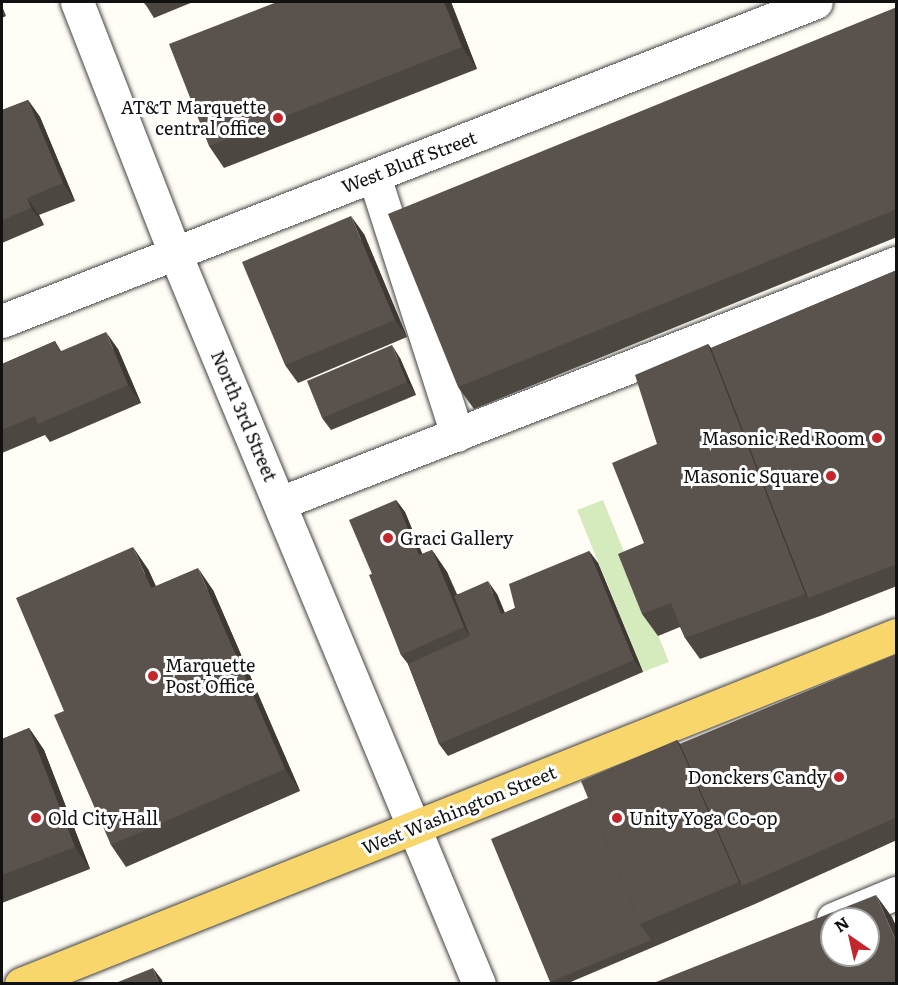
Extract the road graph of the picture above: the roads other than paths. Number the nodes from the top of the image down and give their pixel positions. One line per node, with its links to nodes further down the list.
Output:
1 (77, 2): 4 (street, North 3rd Street)
2 (816, 2): 3 (street, West Bluff Street)
3 (374, 176): 4 (street, West Bluff Street); 7 (street)
4 (174, 251): 6 (street, West Bluff Street); 8 (street, North 3rd Street)
5 (897, 263): 7 (street)
6 (2, 321)
7 (457, 435): 8 (street)
8 (280, 503): 10 (street, North 3rd Street)
9 (897, 635): 10 (main road, West Washington Street)
10 (415, 828): 13 (main road, West Washington Street); 14 (street, North 3rd Street)
11 (897, 893): 12 (street)
12 (862, 907)
13 (21, 984)
14 (479, 984)

